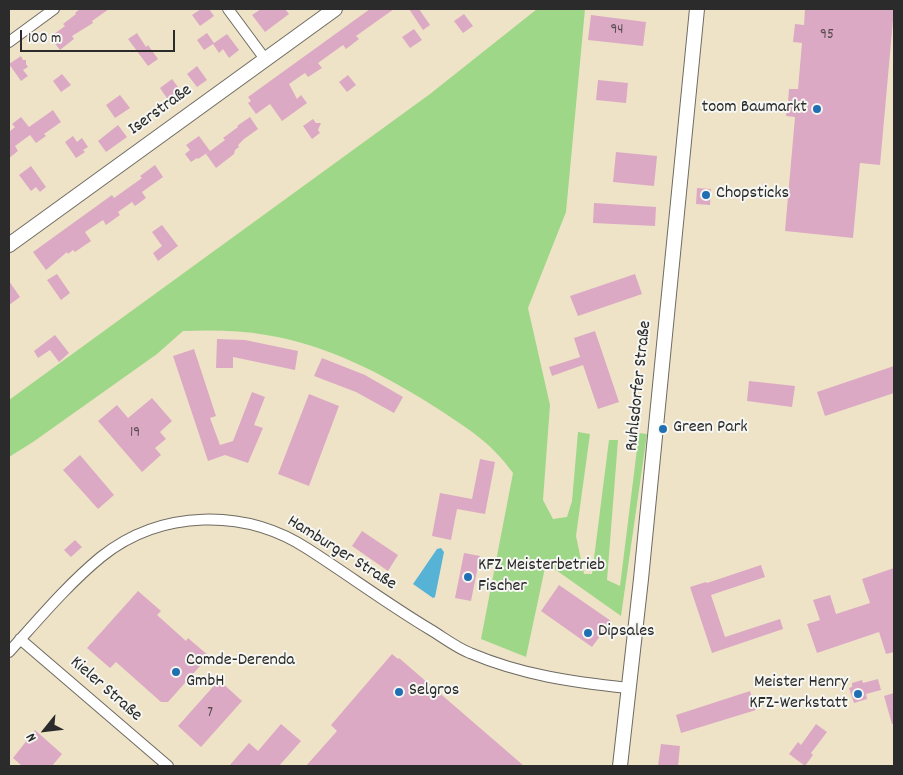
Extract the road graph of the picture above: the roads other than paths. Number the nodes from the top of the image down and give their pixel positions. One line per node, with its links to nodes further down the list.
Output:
1 (54, 9): 5 (street)
2 (228, 9): 6 (street)
3 (335, 9): 6 (street, Iserstraße)
4 (697, 9): 10 (street, Ruhlsdorfer Straße)
5 (9, 42)
6 (265, 59): 7 (street, Iserstraße)
7 (9, 245)
8 (20, 639): 9 (street, Hamburger Straße); 10 (street, Hamburger Straße); 11 (street, Kieler Straße)
9 (9, 652)
10 (628, 688): 12 (street, Ruhlsdorfer Straße)
11 (168, 766)
12 (620, 766)

